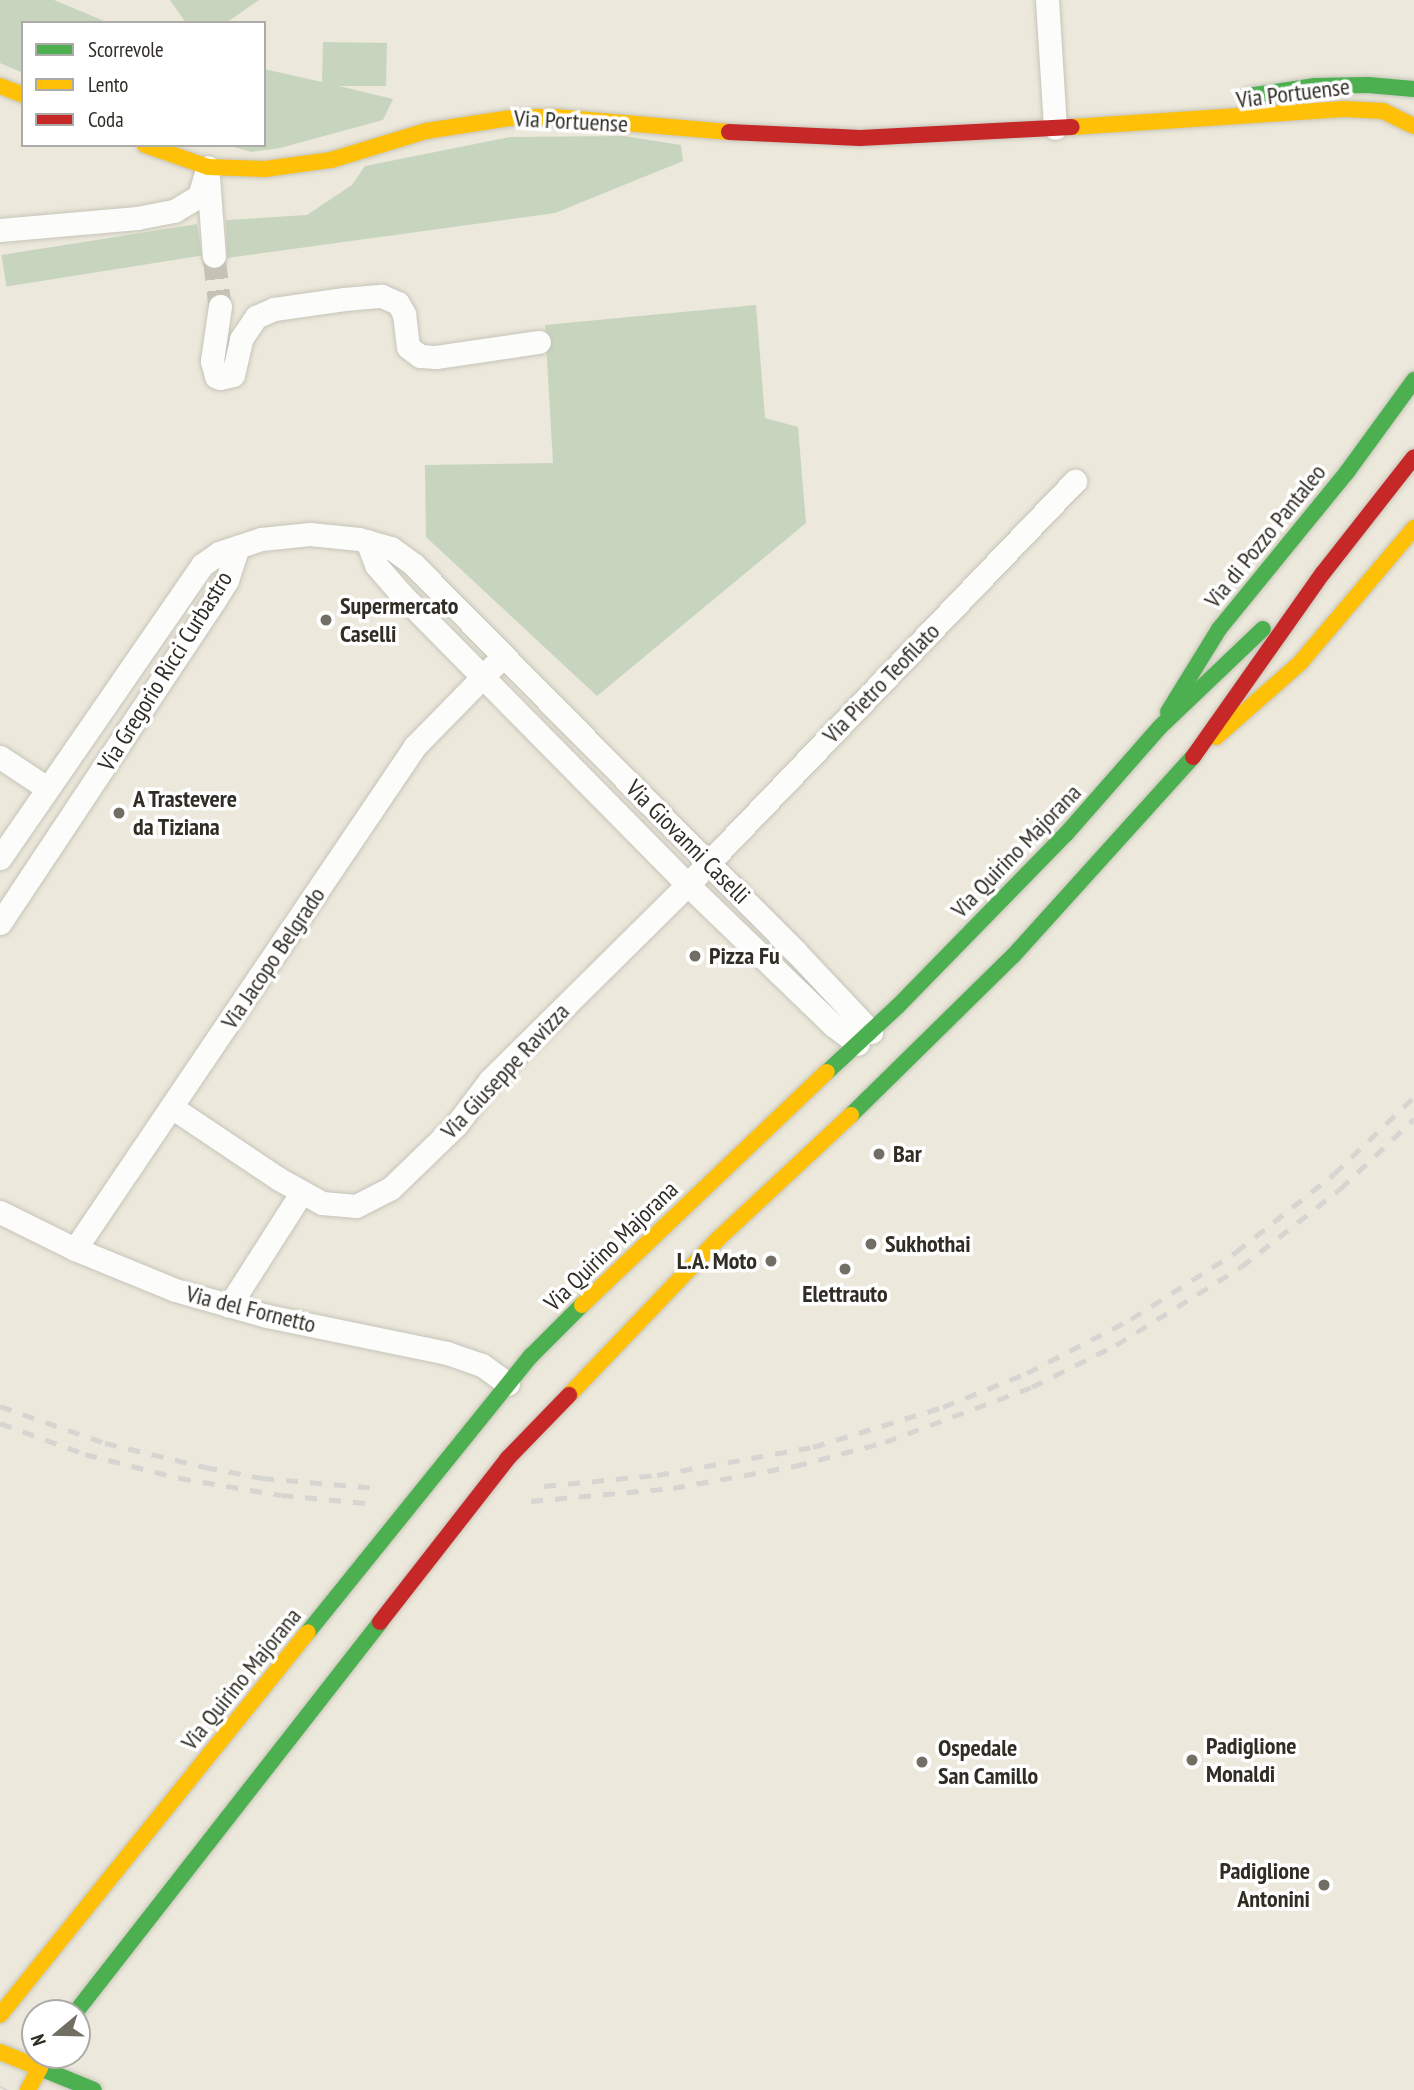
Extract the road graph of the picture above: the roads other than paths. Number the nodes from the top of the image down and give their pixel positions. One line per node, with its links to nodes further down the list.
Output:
1 (1047, 0): 7 (street)
2 (0, 86): 4 (main road)
3 (1414, 89): 5 (main road, Via Portuense)
4 (21, 94)
5 (1175, 118): 6 (main road, Via Portuense); 7 (main road, Via Portuense)
6 (1414, 126)
7 (1055, 128): 9 (main road, Via Portuense)
8 (151, 147): 9 (main road, Via Portuense)
9 (208, 167): 10 (street); 11 (street)
10 (0, 230)
11 (214, 256)
12 (220, 306): 13 (street)
13 (539, 342)
14 (1414, 380): 23 (main road, Via di Pozzo Pantaleo)
15 (1414, 457): 20 (main road, Via Quirino Majorana)
16 (1075, 481): 30 (street, Via Pietro Teofilato)
17 (1414, 528): 24 (main road, Via Quirino Majorana)
18 (368, 541): 19 (street); 21 (street, Via Giovanni Caselli); 22 (street, Via Giovanni Caselli)
19 (238, 547): 26 (street, Via Gregorio Ricci Curbastro); 28 (street, Via Gregorio Ricci Curbastro)
20 (1323, 573): 23 (main road, Via Quirino Majorana); 24 (main road, Via Quirino Majorana)
21 (503, 656): 22 (street); 30 (street, Via Giovanni Caselli)
22 (482, 677): 31 (street, Via Giovanni Caselli); 35 (street, Via Jacopo Belgrado)
23 (1160, 727): 33 (main road, Via Quirino Majorana)
24 (1193, 756): 34 (main road, Via Quirino Majorana)
25 (0, 757): 27 (street)
26 (61, 768): 27 (street, Via Gregorio Ricci Curbastro); 28 (street, Via Gregorio Ricci Curbastro)
27 (47, 788): 29 (street, Via Gregorio Ricci Curbastro)
28 (90, 788): 32 (street, Via Gregorio Ricci Curbastro)
29 (0, 858)
30 (708, 862): 31 (street, Via Pietro Teofilato); 33 (street, Via Giovanni Caselli)
31 (687, 884): 33 (street, Via Giovanni Caselli); 36 (street, Via Giuseppe Ravizza)
32 (0, 923)
33 (870, 1047): 34 (main road); 38 (main road, Via Quirino Majorana)
34 (902, 1068): 44 (main road, Via Quirino Majorana)
35 (173, 1108): 36 (street, Via Giuseppe Ravizza); 39 (street, Via Jacopo Belgrado)
36 (302, 1192): 41 (street)
37 (0, 1212): 39 (street, Via del Fornetto)
38 (639, 1247): 40 (main road); 42 (main road, Via Quirino Majorana)
39 (75, 1249): 41 (street, Via del Fornetto)
40 (627, 1282)
41 (229, 1306): 42 (street, Via del Fornetto)
42 (512, 1393): 46 (main road, Via Quirino Majorana)
43 (517, 1422): 44 (main road)
44 (508, 1458): 45 (main road, Via Quirino Majorana)
45 (86, 1999)
46 (0, 2015)
47 (0, 2052): 48 (main road)
48 (21, 2056)
49 (40, 2069): 51 (main road)
50 (58, 2069): 52 (main road)
51 (28, 2090)
52 (94, 2090)

